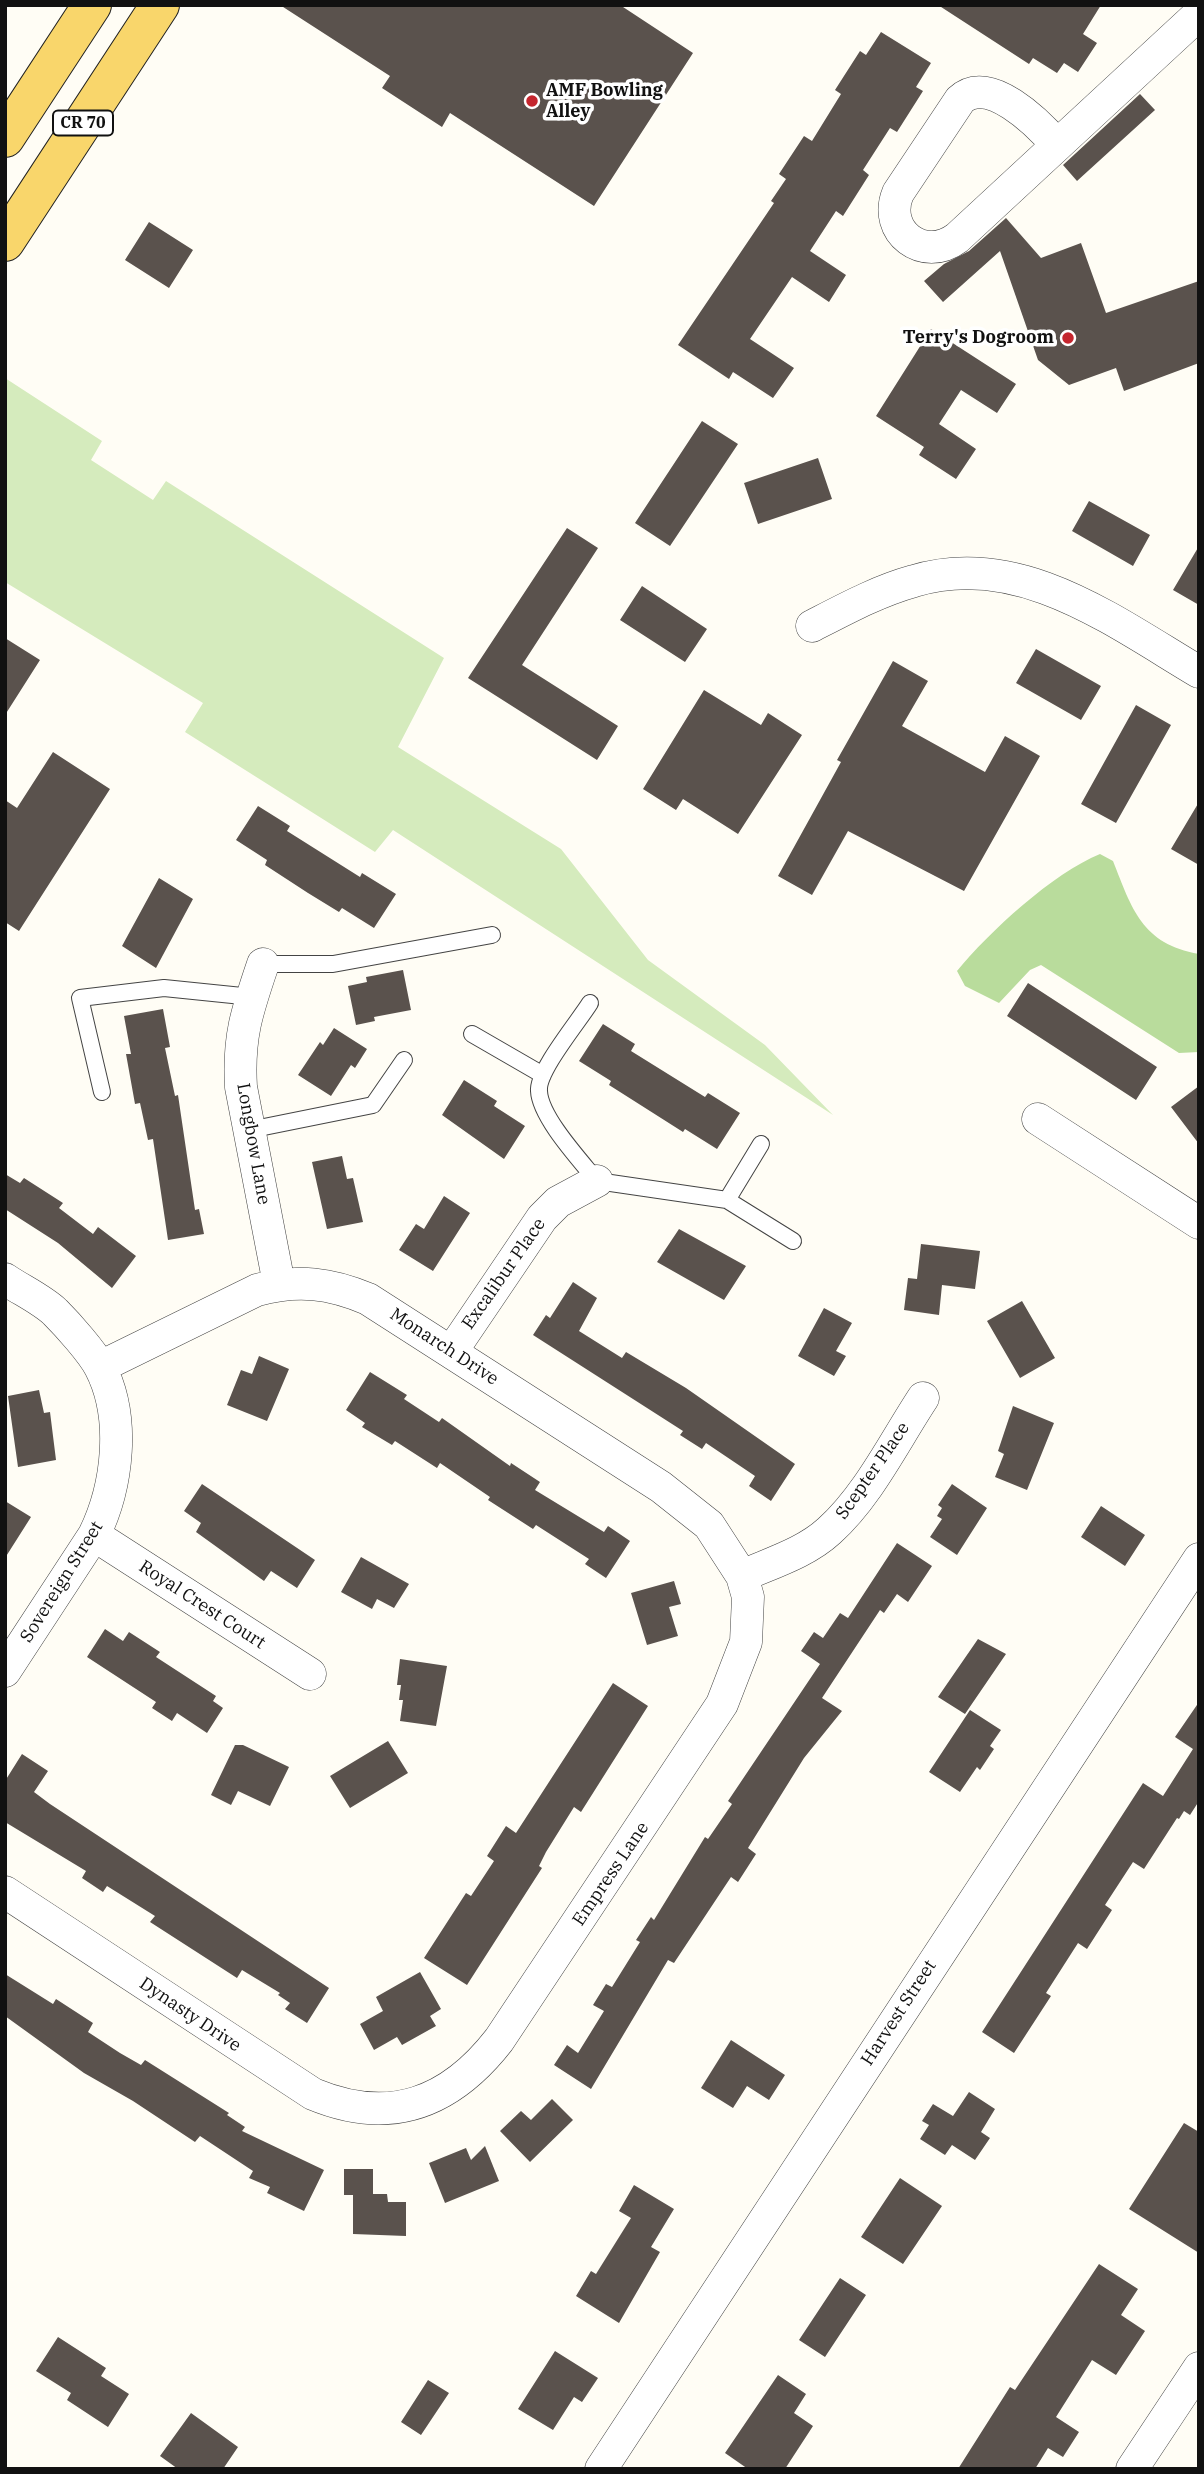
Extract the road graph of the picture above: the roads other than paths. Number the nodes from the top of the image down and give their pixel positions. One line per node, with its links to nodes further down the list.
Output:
1 (92, 5): 4 (main road, CR 70)
2 (160, 5): 6 (main road, CR 70)
3 (1199, 14): 5 (street)
4 (5, 138)
5 (1058, 145): 5 (street)
6 (5, 242)
7 (812, 626): 8 (street)
8 (1199, 672)
9 (492, 935): 10 (lane)
10 (263, 964): 11 (street, Longbow Lane)
11 (252, 997): 16 (lane); 18 (street, Longbow Lane)
12 (590, 1003): 15 (lane)
13 (472, 1034): 15 (lane)
14 (404, 1060): 18 (lane)
15 (543, 1075): 20 (lane)
16 (102, 1092)
17 (1038, 1119): 22 (street)
18 (249, 1130): 25 (street, Longbow Lane)
19 (761, 1144): 21 (lane)
20 (597, 1181): 21 (lane); 26 (street, Excalibur Place)
21 (727, 1200): 23 (lane)
22 (1199, 1223)
23 (793, 1241)
24 (5, 1279): 27 (street)
25 (279, 1284): 26 (street, Monarch Drive); 27 (street, Monarch Drive)
26 (452, 1351): 31 (street, Monarch Drive)
27 (100, 1367): 29 (street, Sovereign Street)
28 (923, 1398): 31 (street, Scepter Place)
29 (94, 1535): 32 (street, Sovereign Street); 33 (street, Royal Crest Court)
30 (1199, 1559): 37 (street, Harvest Street)
31 (742, 1576): 35 (street, Empress Lane)
32 (5, 1671)
33 (310, 1674)
34 (5, 1892): 35 (street, Dynasty Drive)
35 (386, 2108)
36 (1198, 2371): 38 (street)
37 (601, 2469)
38 (1132, 2469)

